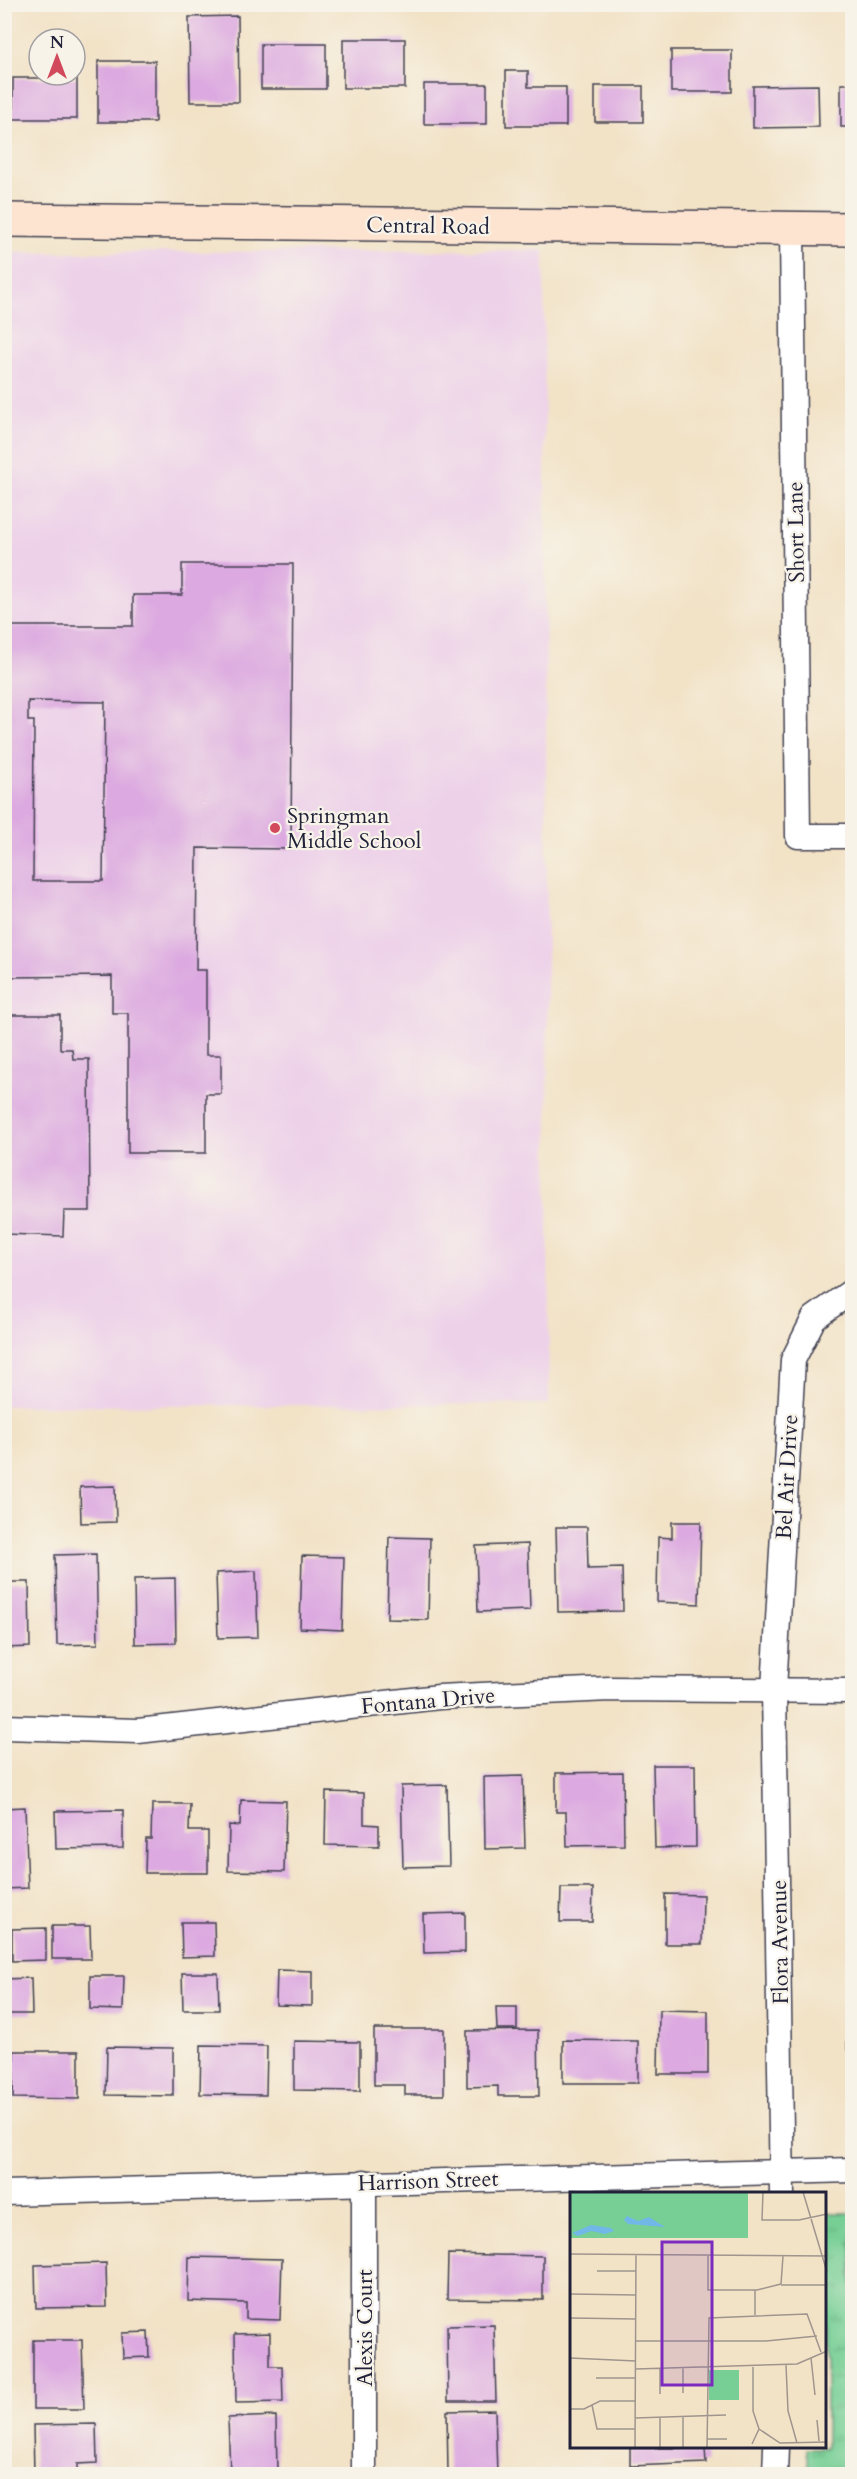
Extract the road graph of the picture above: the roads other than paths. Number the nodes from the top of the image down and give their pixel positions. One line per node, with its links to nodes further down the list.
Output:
1 (4, 220): 2 (main road, Central Road)
2 (792, 228): 3 (main road, Central Road); 4 (street, Short Lane)
3 (852, 229)
4 (852, 836)
5 (852, 1291): 6 (street, Bel Air Drive)
6 (774, 1689): 7 (street, Fontana Drive); 8 (street, Fontana Drive); 11 (street, Flora Avenue)
7 (852, 1691)
8 (4, 1727)
9 (852, 2170): 11 (street, Harrison Street)
10 (364, 2182): 11 (street, Harrison Street); 12 (street, Harrison Street); 14 (street, Alexis Court)
11 (782, 2183)
12 (4, 2193)
13 (776, 2449): 15 (street)
14 (364, 2475)
15 (775, 2475)

